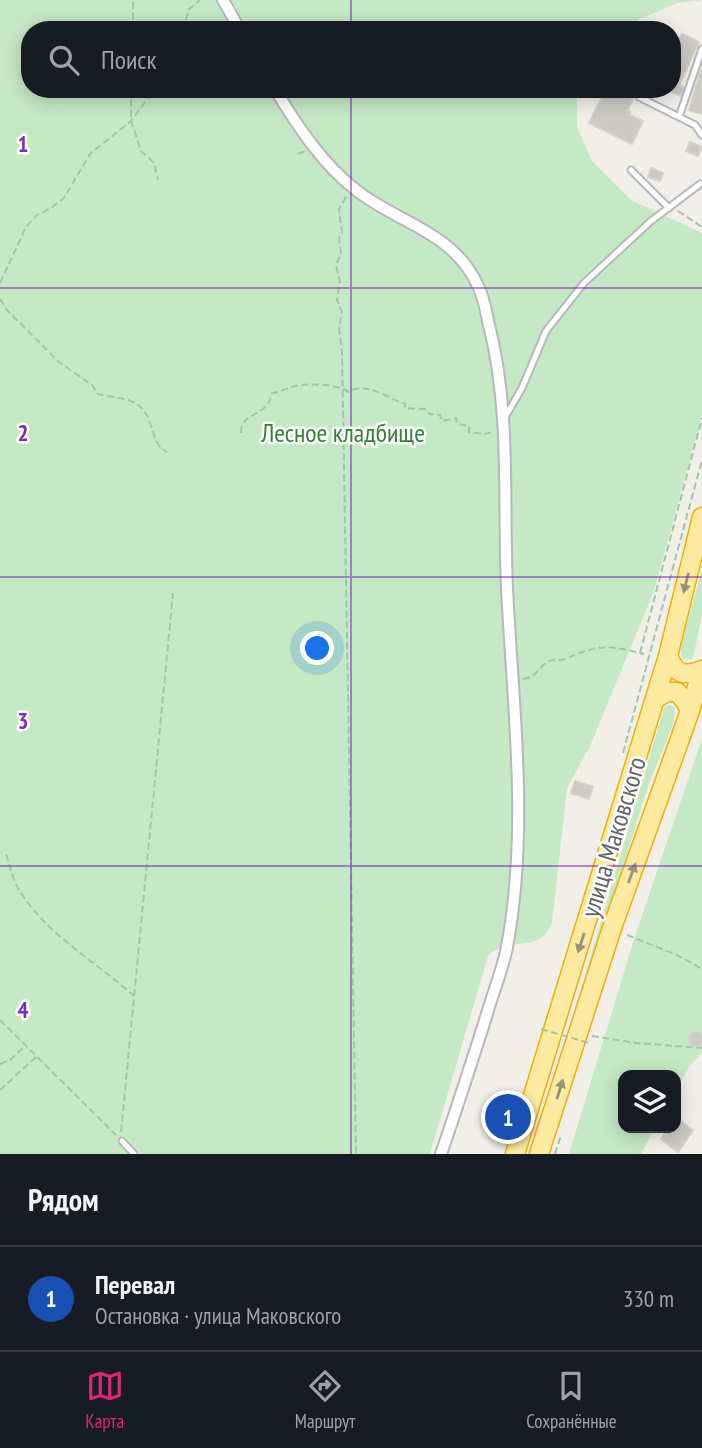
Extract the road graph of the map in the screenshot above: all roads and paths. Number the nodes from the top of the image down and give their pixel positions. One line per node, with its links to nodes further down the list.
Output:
1 (133, 0): 4 (path)
2 (200, 0): 5 (path)
3 (223, 0): 6 (street)
4 (132, 21)
5 (186, 21)
6 (235, 21)
7 (702, 49): 12 (lane)
8 (131, 98): 13 (path)
9 (148, 98): 13 (path)
10 (281, 98): 18 (street)
11 (641, 98): 12 (lane)
12 (680, 117): 14 (lane)
13 (131, 121): 16 (path); 21 (path)
14 (702, 135)
15 (631, 170): 19 (lane)
16 (158, 180)
17 (700, 184): 19 (lane)
18 (354, 189): 23 (path); 25 (street)
19 (670, 208): 20 (path); 25 (lane)
20 (702, 227)
21 (0, 283)
22 (0, 299): 27 (path)
23 (341, 386): 25 (path); 26 (path); 54 (path)
24 (702, 418): 31 (path)
25 (504, 424): 35 (street)
26 (241, 433)
27 (167, 452)
28 (702, 460): 38 (path)
29 (702, 517): 33 (highway, улица Маковского, one-way to 33)
30 (173, 593): 42 (path)
31 (640, 653): 32 (path); 35 (path)
32 (644, 654)
33 (668, 656): 34 (highway); 36 (highway, улица Маковского)
34 (702, 670): 37 (highway, улица Маковского)
35 (514, 680): 55 (street)
36 (655, 699): 37 (highway); 56 (highway, улица Маковского, one-way to 56)
37 (690, 711): 57 (highway, улица Маковского, one-way to 37)
38 (634, 713)
39 (6, 854): 42 (path)
40 (625, 934): 41 (path)
41 (702, 969)
42 (135, 997): 49 (path)
43 (0, 1020): 47 (path)
44 (541, 1029): 46 (path, bridge)
45 (592, 1036): 48 (path)
46 (589, 1043)
47 (26, 1045): 49 (path); 50 (path)
48 (702, 1048)
49 (37, 1056): 51 (path)
50 (0, 1064)
51 (0, 1090)
52 (122, 1141): 53 (lane)
53 (134, 1154)
54 (356, 1154)
55 (441, 1154)
56 (515, 1154)
57 (539, 1154)

